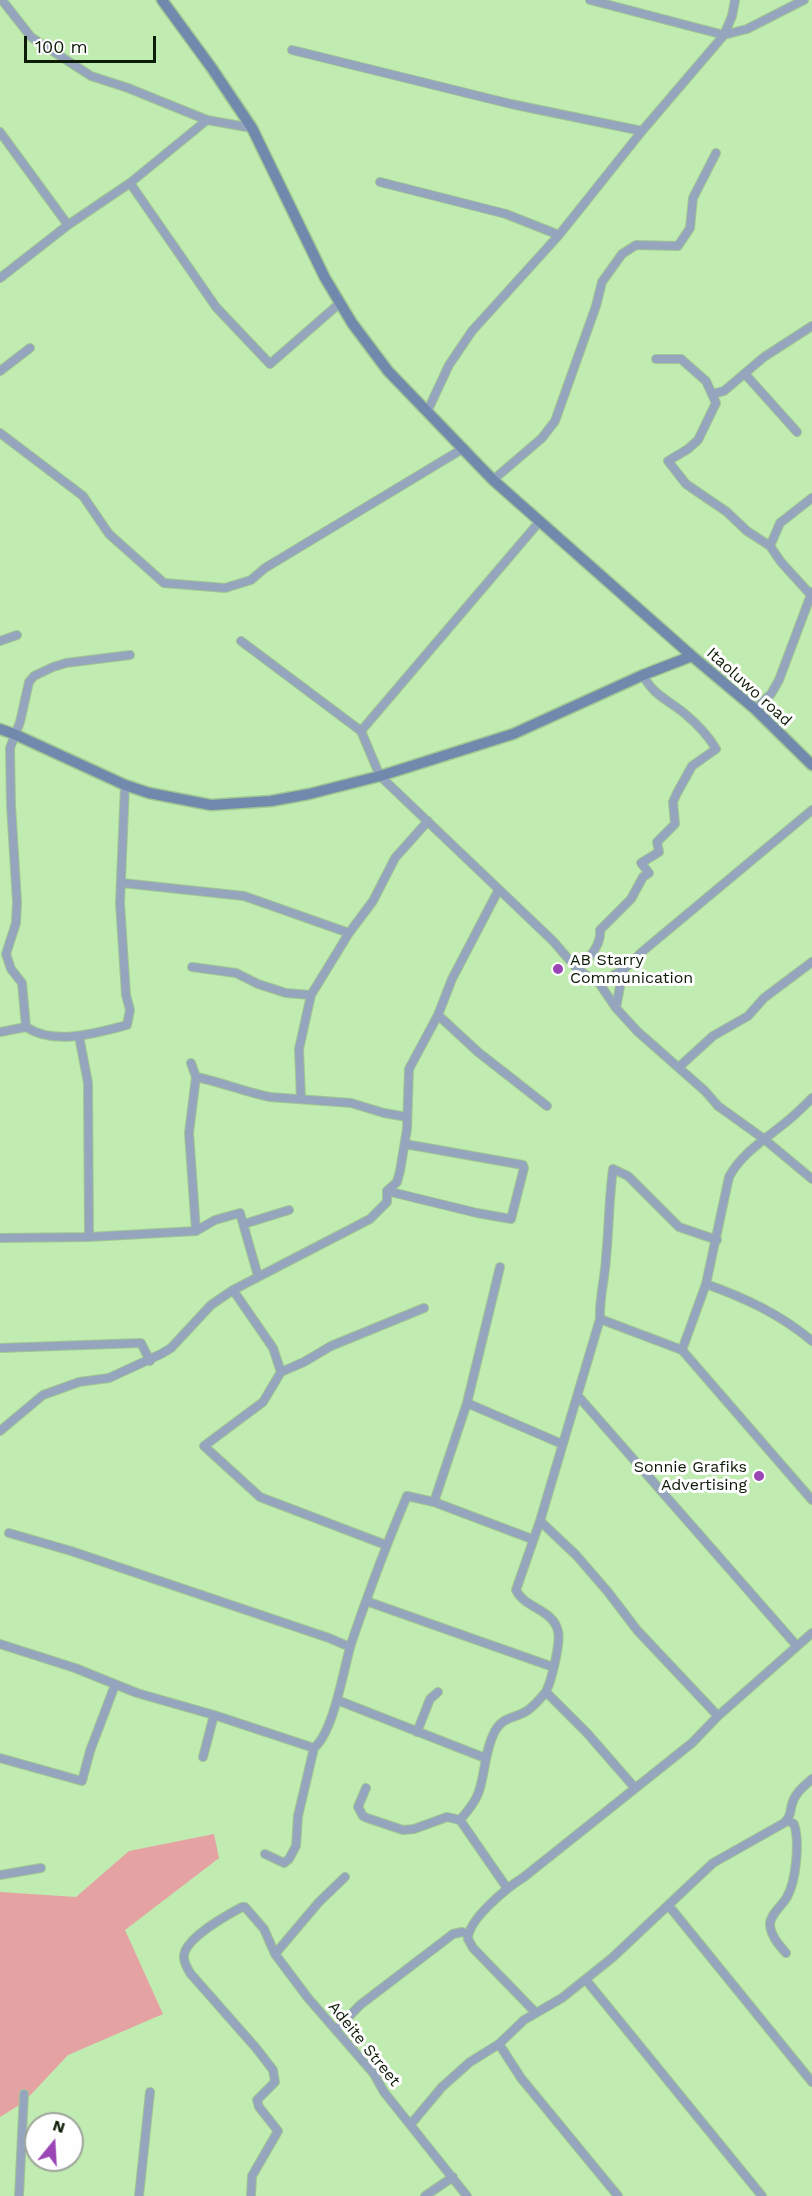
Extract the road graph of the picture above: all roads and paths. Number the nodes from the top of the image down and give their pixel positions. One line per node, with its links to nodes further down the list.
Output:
1 (2, 0): 9 (street)
2 (162, 0): 10 (street, Itaoluwo road)
3 (590, 0): 6 (street)
4 (735, 0): 7 (street)
5 (804, 0): 7 (street)
6 (622, 3): 7 (street)
7 (724, 35): 11 (street)
8 (292, 50): 11 (street)
9 (207, 120): 10 (street); 15 (street)
10 (252, 128): 19 (street, Itaoluwo road)
11 (642, 131): 17 (street)
12 (0, 132): 16 (street)
13 (716, 153): 30 (street)
14 (380, 182): 17 (street)
15 (130, 183): 16 (street); 19 (street)
16 (68, 225): 18 (street)
17 (559, 235): 26 (street)
18 (0, 278)
19 (340, 303): 26 (street, Itaoluwo road)
20 (812, 326): 24 (street)
21 (30, 348): 23 (street)
22 (656, 359): 25 (street)
23 (0, 371)
24 (745, 374): 25 (street); 27 (street)
25 (712, 394): 33 (street)
26 (428, 412): 29 (street, Itaoluwo road)
27 (797, 432)
28 (0, 433): 29 (street)
29 (464, 448): 30 (street, Itaoluwo road)
30 (493, 480): 32 (street, Itaoluwo road)
31 (812, 498): 33 (street)
32 (540, 521): 39 (street, Itaoluwo road); 43 (street)
33 (770, 546): 34 (street)
34 (811, 593): 41 (street)
35 (17, 635): 36 (street)
36 (0, 641)
37 (241, 642): 43 (street)
38 (130, 655): 44 (street)
39 (692, 656): 40 (street); 41 (street, Itaoluwo road)
40 (643, 675): 46 (street); 55 (street)
41 (755, 709): 45 (street, Itaoluwo road)
42 (0, 729): 44 (street)
43 (361, 731): 46 (street)
44 (14, 734): 47 (street); 61 (street)
45 (812, 765)
46 (380, 776): 47 (street); 49 (street)
47 (125, 785): 50 (street)
48 (812, 810): 56 (street)
49 (428, 821): 51 (street); 52 (street)
50 (122, 883): 52 (street); 63 (street)
51 (498, 891): 55 (street); 60 (street)
52 (349, 933): 58 (street)
53 (812, 962): 65 (street)
54 (192, 967): 58 (street)
55 (578, 970): 57 (street)
56 (623, 970): 57 (street); 59 (street)
57 (598, 983): 59 (street)
58 (311, 995): 68 (street)
59 (616, 1008): 65 (street)
60 (438, 1015): 69 (street); 70 (street)
61 (26, 1027): 62 (street); 63 (street)
62 (0, 1032)
63 (79, 1036): 78 (street)
64 (191, 1063): 66 (street)
65 (679, 1067): 71 (street)
66 (196, 1077): 68 (street); 77 (street)
67 (812, 1098): 71 (street)
68 (301, 1099): 70 (street)
69 (547, 1106)
70 (407, 1117): 72 (street)
71 (764, 1139): 73 (street); 80 (street)
72 (405, 1144): 74 (street); 74 (street)
73 (812, 1179)
74 (387, 1191): 82 (street)
75 (289, 1210): 76 (street)
76 (244, 1224): 77 (street); 82 (street)
77 (196, 1230): 78 (street)
78 (89, 1237): 79 (street)
79 (0, 1238)
80 (717, 1240): 83 (street); 86 (street)
81 (500, 1267): 93 (street)
82 (258, 1276): 84 (street)
83 (706, 1284): 87 (street); 89 (street)
84 (233, 1290): 90 (street); 91 (street)
85 (424, 1308): 91 (street)
86 (600, 1319): 89 (street); 92 (street)
87 (812, 1341)
88 (0, 1348): 90 (street)
89 (682, 1350): 96 (street)
90 (150, 1361): 94 (street)
91 (281, 1372): 101 (street)
92 (578, 1396): 95 (street); 105 (street)
93 (467, 1403): 95 (street); 97 (street)
94 (0, 1431)
95 (562, 1444): 98 (street)
96 (812, 1500)
97 (434, 1502): 100 (street); 101 (street)
98 (540, 1521): 100 (street); 113 (street)
99 (9, 1533): 106 (street)
100 (532, 1539): 107 (street)
101 (386, 1545): 102 (street)
102 (366, 1601): 106 (street); 107 (street)
103 (812, 1633): 105 (street)
104 (0, 1644): 108 (street)
105 (797, 1646): 113 (street)
106 (350, 1647): 111 (street)
107 (553, 1667): 110 (street)
108 (115, 1685): 112 (street); 117 (street)
109 (438, 1692): 114 (street)
110 (546, 1692): 118 (street); 121 (street)
111 (337, 1700): 114 (street); 115 (street)
112 (214, 1715): 115 (street); 116 (street)
113 (718, 1716): 121 (street)
114 (417, 1732): 118 (street)
115 (314, 1748): 124 (street)
116 (203, 1757)
117 (0, 1758)
118 (485, 1758): 122 (street)
119 (812, 1779): 123 (street)
120 (366, 1788): 122 (street)
121 (635, 1788): 128 (street)
122 (460, 1820): 128 (street)
123 (787, 1820): 129 (street); 131 (street)
124 (265, 1854)
125 (41, 1868): 126 (street)
126 (0, 1875)
127 (345, 1877): 132 (street)
128 (507, 1887): 130 (street)
129 (669, 1906): 133 (street); 137 (street)
130 (468, 1934): 134 (street); 135 (street)
131 (786, 1953)
132 (275, 1954): 135 (street, Adeite Street); 144 (street, Adeite Street)
133 (586, 1980): 134 (street); 148 (street)
134 (535, 2012): 136 (street)
135 (336, 2030): 140 (street, Adeite Street)
136 (499, 2044): 140 (street); 147 (street)
137 (812, 2082)
138 (150, 2092): 143 (street)
139 (24, 2094): 142 (street)
140 (411, 2124): 141 (street, Adeite Street)
141 (453, 2177): 145 (street); 146 (street, Adeite Street)
142 (19, 2196)
143 (140, 2196)
144 (251, 2196)
145 (425, 2196)
146 (466, 2196)
147 (618, 2196)
148 (762, 2196)

